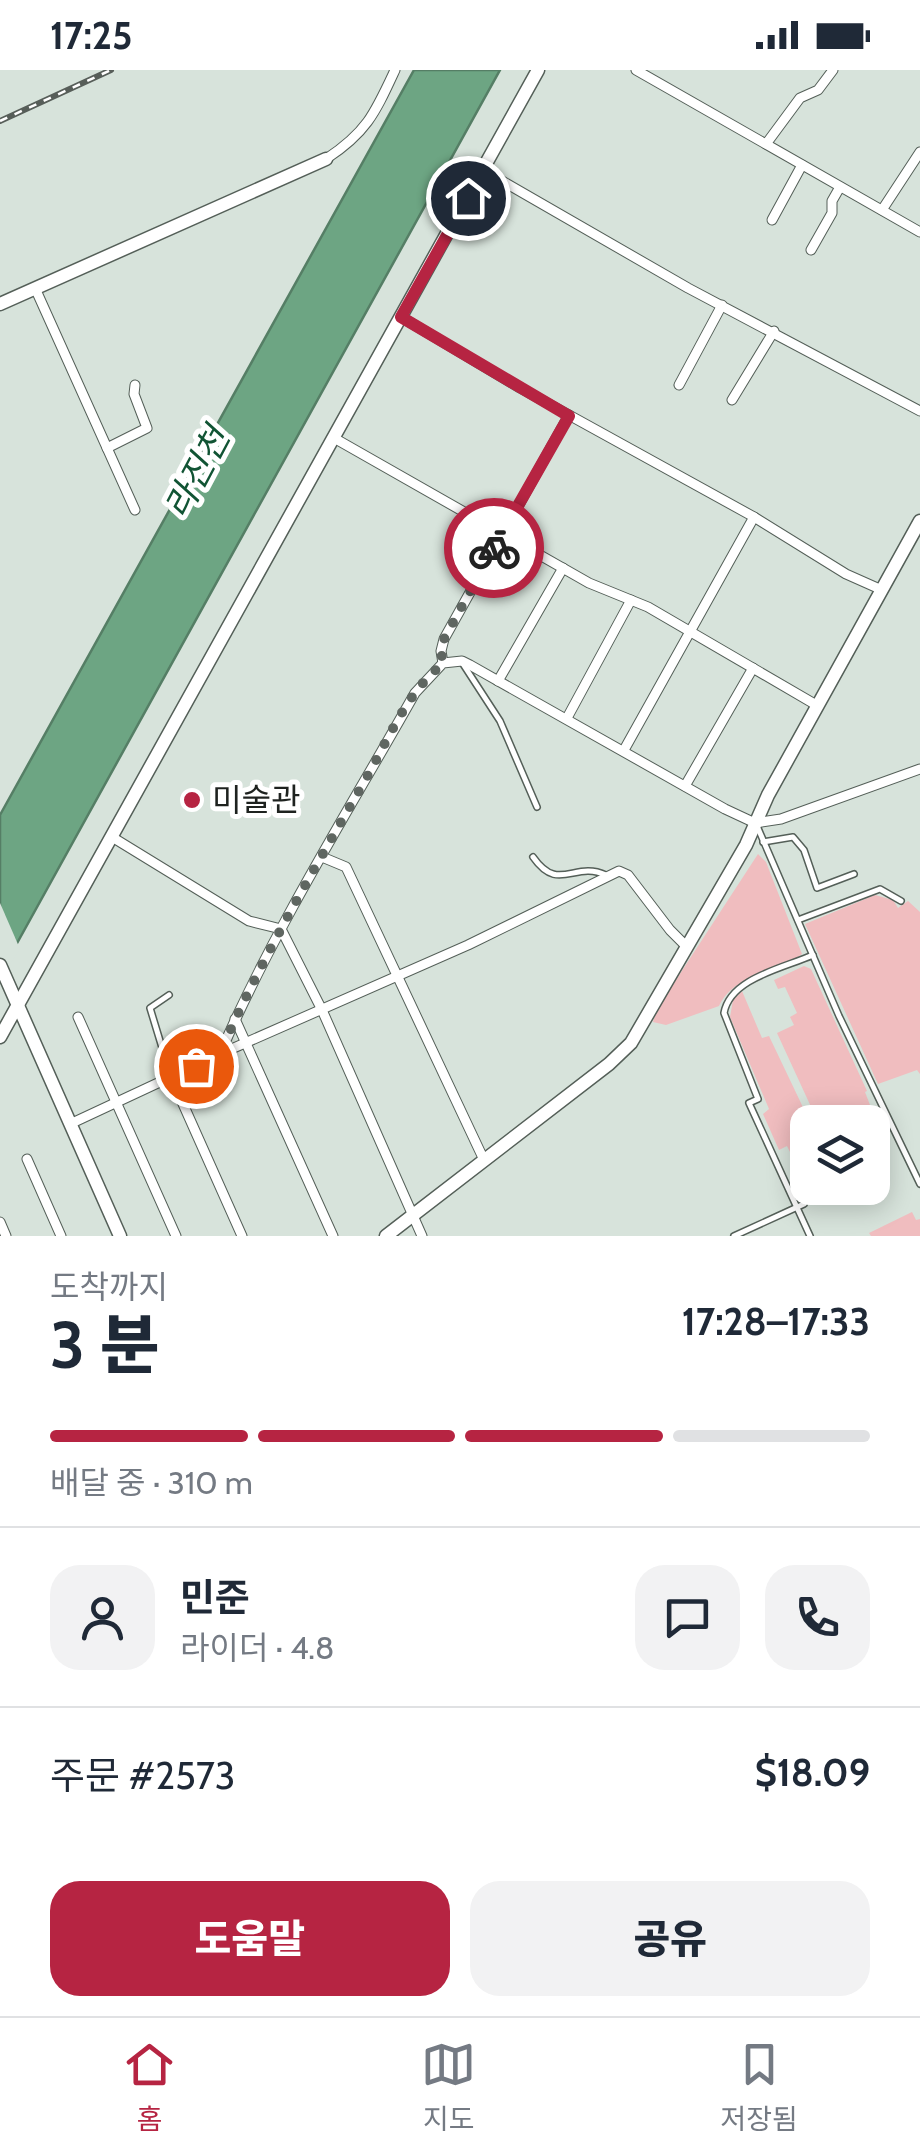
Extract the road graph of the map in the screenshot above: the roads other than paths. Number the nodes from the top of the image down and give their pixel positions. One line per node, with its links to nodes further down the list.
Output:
1 (395, 70): 7 (street)
2 (538, 70): 9 (street)
3 (636, 70): 5 (street)
4 (833, 70): 5 (street)
5 (766, 144): 8 (street)
6 (920, 152): 11 (street)
7 (326, 159): 15 (street)
8 (802, 165): 10 (street); 12 (street)
9 (483, 170): 17 (street); 18 (street)
10 (840, 186): 11 (street); 14 (street)
11 (882, 210): 13 (street)
12 (772, 220)
13 (920, 232)
14 (810, 250)
15 (35, 288): 16 (street); 26 (street)
16 (0, 304)
17 (722, 305): 19 (street); 21 (street)
18 (401, 317): 24 (street); 25 (street)
19 (774, 331): 22 (street); 23 (street)
20 (135, 384): 26 (street)
21 (679, 385)
22 (732, 400)
23 (920, 411)
24 (569, 416): 28 (street); 30 (street)
25 (334, 438): 30 (street); 46 (street)
26 (107, 448): 27 (street)
27 (135, 510)
28 (754, 516): 32 (street); 34 (street)
29 (920, 521): 32 (street)
30 (502, 534): 31 (street); 36 (street)
31 (563, 568): 33 (street); 38 (street)
32 (882, 590): 39 (street)
33 (630, 600): 34 (street); 40 (street)
34 (689, 631): 37 (street); 41 (street)
35 (462, 661): 36 (street); 38 (street); 44 (lane)
36 (443, 664): 48 (street)
37 (753, 668): 39 (street); 43 (street)
38 (498, 680): 40 (street)
39 (818, 706): 45 (street)
40 (567, 718): 41 (street)
41 (624, 750): 43 (street)
42 (920, 768): 45 (street)
43 (684, 786): 45 (street)
44 (537, 808)
45 (756, 823): 47 (lane); 55 (street)
46 (112, 837): 54 (street); 60 (street)
47 (764, 842): 51 (lane); 53 (lane)
48 (322, 857): 54 (street); 58 (street)
49 (533, 857): 50 (lane)
50 (606, 874): 55 (street); 58 (street)
51 (854, 874)
52 (901, 901): 53 (lane)
53 (798, 920): 56 (lane)
54 (281, 928): 61 (street); 63 (street)
55 (687, 948): 71 (street)
56 (813, 956): 72 (lane); 74 (lane)
57 (0, 965): 60 (street)
58 (396, 977): 61 (street); 71 (street)
59 (169, 995): 67 (lane)
60 (18, 1005): 64 (street); 69 (street)
61 (322, 1010): 65 (street); 75 (street)
62 (78, 1017): 68 (street)
63 (235, 1018): 65 (street); 66 (street)
64 (0, 1036)
65 (245, 1043): 66 (street); 82 (street)
66 (220, 1054): 67 (street)
67 (171, 1077): 68 (street); 81 (street)
68 (117, 1102): 69 (street); 80 (street)
69 (70, 1124): 79 (street)
70 (27, 1158): 78 (street)
71 (484, 1160): 75 (street)
72 (920, 1184)
73 (802, 1205): 74 (lane)
74 (796, 1208): 85 (lane); 86 (lane)
75 (412, 1215): 83 (street); 84 (street)
76 (0, 1222): 77 (street)
77 (6, 1236)
78 (61, 1236)
79 (120, 1236)
80 (176, 1236)
81 (242, 1236)
82 (334, 1236)
83 (386, 1236)
84 (422, 1236)
85 (734, 1236)
86 (810, 1236)

